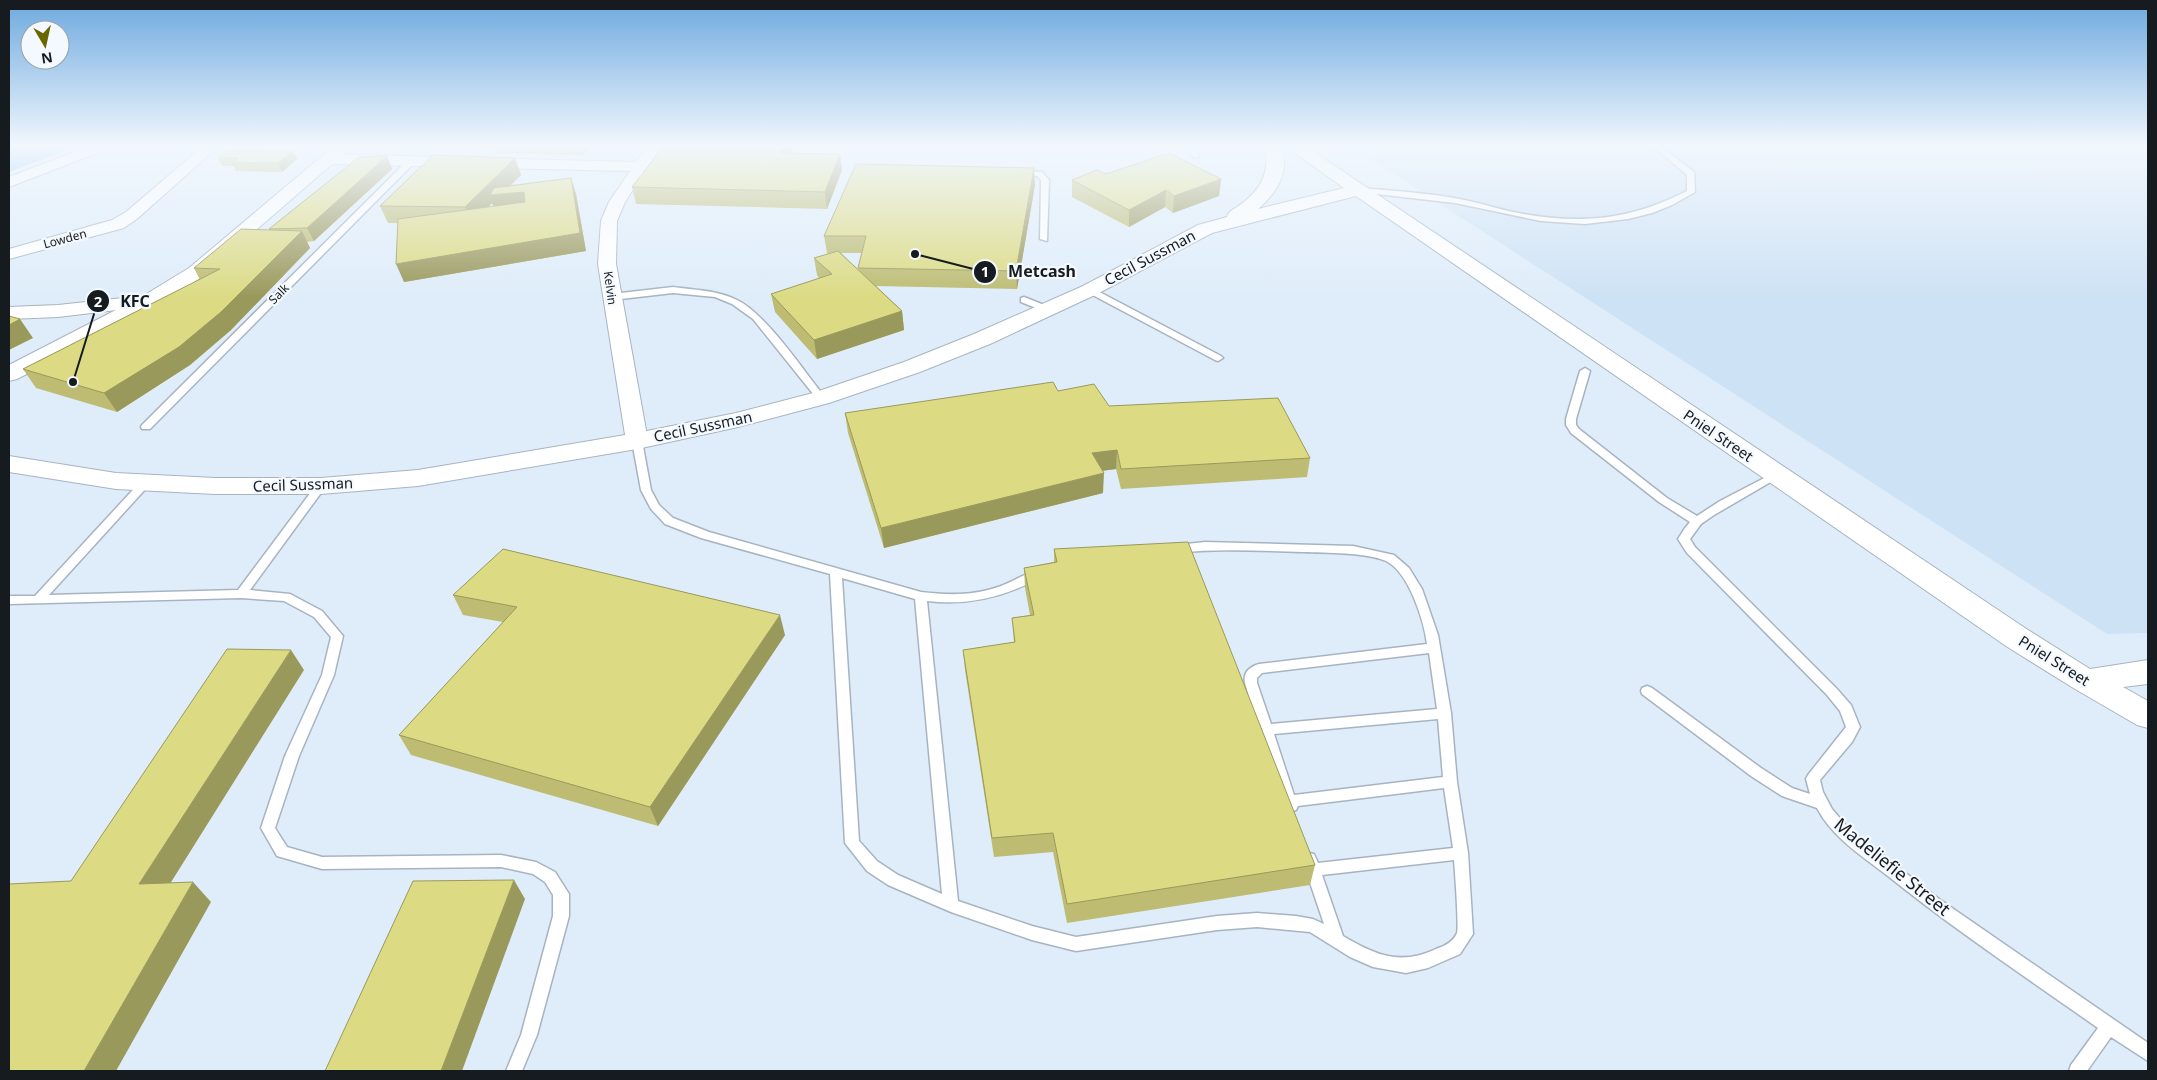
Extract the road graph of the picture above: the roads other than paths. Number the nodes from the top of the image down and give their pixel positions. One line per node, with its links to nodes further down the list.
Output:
1 (154, 196): 13 (street, Lowden)
2 (285, 196): 16 (main road)
3 (377, 196): 22 (lane, Salk)
4 (622, 196): 15 (street, Kelvin)
5 (1045, 196): 12 (lane)
6 (1262, 196): 11 (main road)
7 (1332, 196): 11 (main road, Cecil Sussman)
8 (1368, 196): 25 (main road, Pniel Street)
9 (1424, 196): 10 (lane)
10 (1683, 196)
11 (1205, 230): 14 (main road, Cecil Sussman)
12 (1044, 239)
13 (9, 254)
14 (1090, 290): 18 (lane); 21 (main road, Cecil Sussman)
15 (612, 297): 21 (lane); 23 (street, Kelvin)
16 (151, 301): 17 (street); 20 (main road)
17 (9, 313)
18 (1218, 358)
19 (1584, 371): 28 (lane)
20 (9, 374)
21 (821, 398): 23 (main road, Cecil Sussman)
22 (146, 427)
23 (637, 441): 27 (main road, Cecil Sussman); 31 (lane)
24 (9, 464): 26 (main road, Cecil Sussman)
25 (1776, 476): 28 (lane, Madeliefie Street); 38 (main road, Pniel Street)
26 (146, 482): 27 (main road, Cecil Sussman); 35 (lane)
27 (321, 486): 32 (lane)
28 (1697, 521): 45 (lane, Madeliefie Street)
29 (1165, 550): 36 (lane)
30 (1045, 569): 33 (lane)
31 (836, 572): 33 (lane); 50 (lane)
32 (241, 594): 35 (lane); 54 (lane)
33 (921, 596): 50 (lane)
34 (9, 600): 35 (lane)
35 (38, 600)
36 (1434, 648): 40 (lane); 42 (lane)
37 (2148, 672): 38 (main road)
38 (2086, 681): 41 (main road, Pniel Street)
39 (1647, 691): 45 (lane)
40 (1444, 713): 42 (lane); 43 (lane)
41 (2148, 716)
42 (1265, 730): 44 (lane)
43 (1450, 782): 44 (lane); 48 (lane)
44 (1289, 800): 46 (lane)
45 (1822, 804): 52 (lane, Madeliefie Street)
46 (1295, 818)
47 (1304, 844): 49 (lane)
48 (1461, 853): 49 (lane); 51 (lane)
49 (1313, 870): 51 (lane)
50 (951, 905): 51 (lane)
51 (1337, 941)
52 (2109, 1026): 53 (lane, Madeliefie Street); 55 (lane)
53 (2148, 1053)
54 (514, 1071)
55 (2078, 1071)

